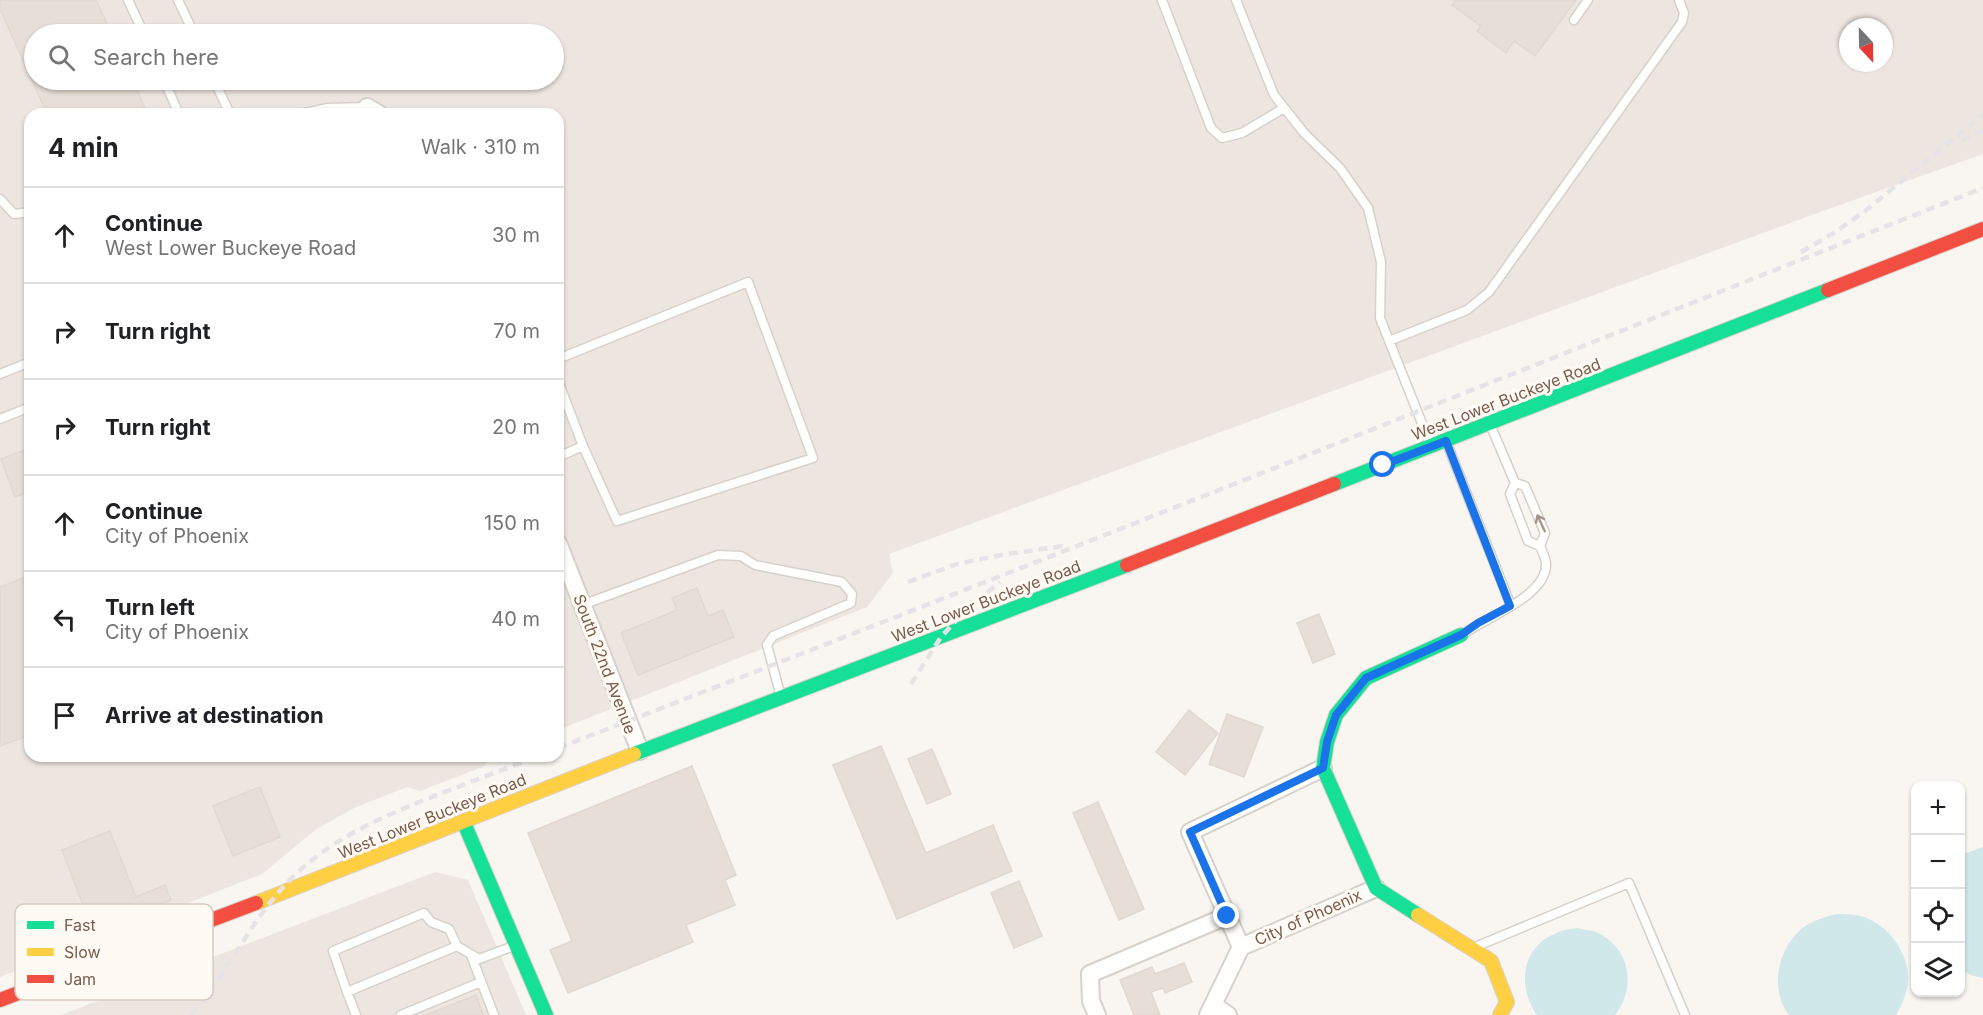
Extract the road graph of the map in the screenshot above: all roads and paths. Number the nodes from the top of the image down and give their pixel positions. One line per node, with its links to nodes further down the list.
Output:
1 (128, 0): 8 (lane)
2 (178, 0): 9 (lane)
3 (1162, 0): 14 (lane)
4 (1236, 0): 14 (lane)
5 (1588, 0): 7 (lane)
6 (1679, 0): 18 (lane)
7 (1574, 20)
8 (139, 24)
9 (189, 24)
10 (168, 90): 12 (lane)
11 (219, 90): 13 (lane)
12 (176, 108)
13 (227, 108)
14 (1284, 108): 18 (lane)
15 (0, 199): 16 (lane)
16 (24, 213)
17 (1983, 229): 25 (main road, West Lower Buckeye Road)
18 (1389, 341): 28 (lane)
19 (564, 357): 27 (lane)
20 (24, 364): 21 (lane)
21 (0, 374)
22 (564, 396): 27 (lane)
23 (24, 409): 24 (lane)
24 (0, 419)
25 (1490, 424): 26 (main road, West Lower Buckeye Road); 30 (lane)
26 (1446, 441): 28 (main road, West Lower Buckeye Road); 34 (lane)
27 (584, 446): 29 (lane)
28 (1431, 446): 36 (main road, West Lower Buckeye Road)
29 (564, 454)
30 (1515, 483): 31 (lane); 31 (lane, one-way to 30)
31 (1540, 546): 34 (lane)
32 (564, 558): 33 (street, South 22nd Avenue)
33 (582, 605): 36 (lane); 37 (street, South 22nd Avenue)
34 (1510, 606): 35 (lane)
35 (1461, 635): 38 (main road)
36 (781, 697): 37 (main road, West Lower Buckeye Road)
37 (640, 751): 39 (main road, West Lower Buckeye Road)
38 (1323, 768): 40 (main road, City of Phoenix); 41 (street, City of Phoenix)
39 (464, 823): 42 (main road, West Lower Buckeye Road); 43 (main road)
40 (1376, 888): 45 (street, City of Phoenix); 46 (main road, City of Phoenix)
41 (1227, 916): 45 (street, City of Phoenix); 57 (street)
42 (213, 919)
43 (517, 945): 47 (lane); 56 (main road)
44 (457, 946): 47 (lane); 49 (lane); 49 (lane)
45 (1241, 947): 52 (street, City of Phoenix)
46 (1471, 949): 59 (main road, City of Phoenix); 60 (lane)
47 (471, 956): 48 (lane)
48 (481, 982): 54 (lane); 55 (lane)
49 (347, 992): 53 (lane)
50 (15, 994): 51 (main road, West Lower Buckeye Road)
51 (0, 1000)
52 (1211, 1010): 58 (street, City of Phoenix)
53 (356, 1015)
54 (400, 1015)
55 (494, 1015)
56 (546, 1015)
57 (1097, 1015)
58 (1228, 1015)
59 (1500, 1015)
60 (1684, 1015)

